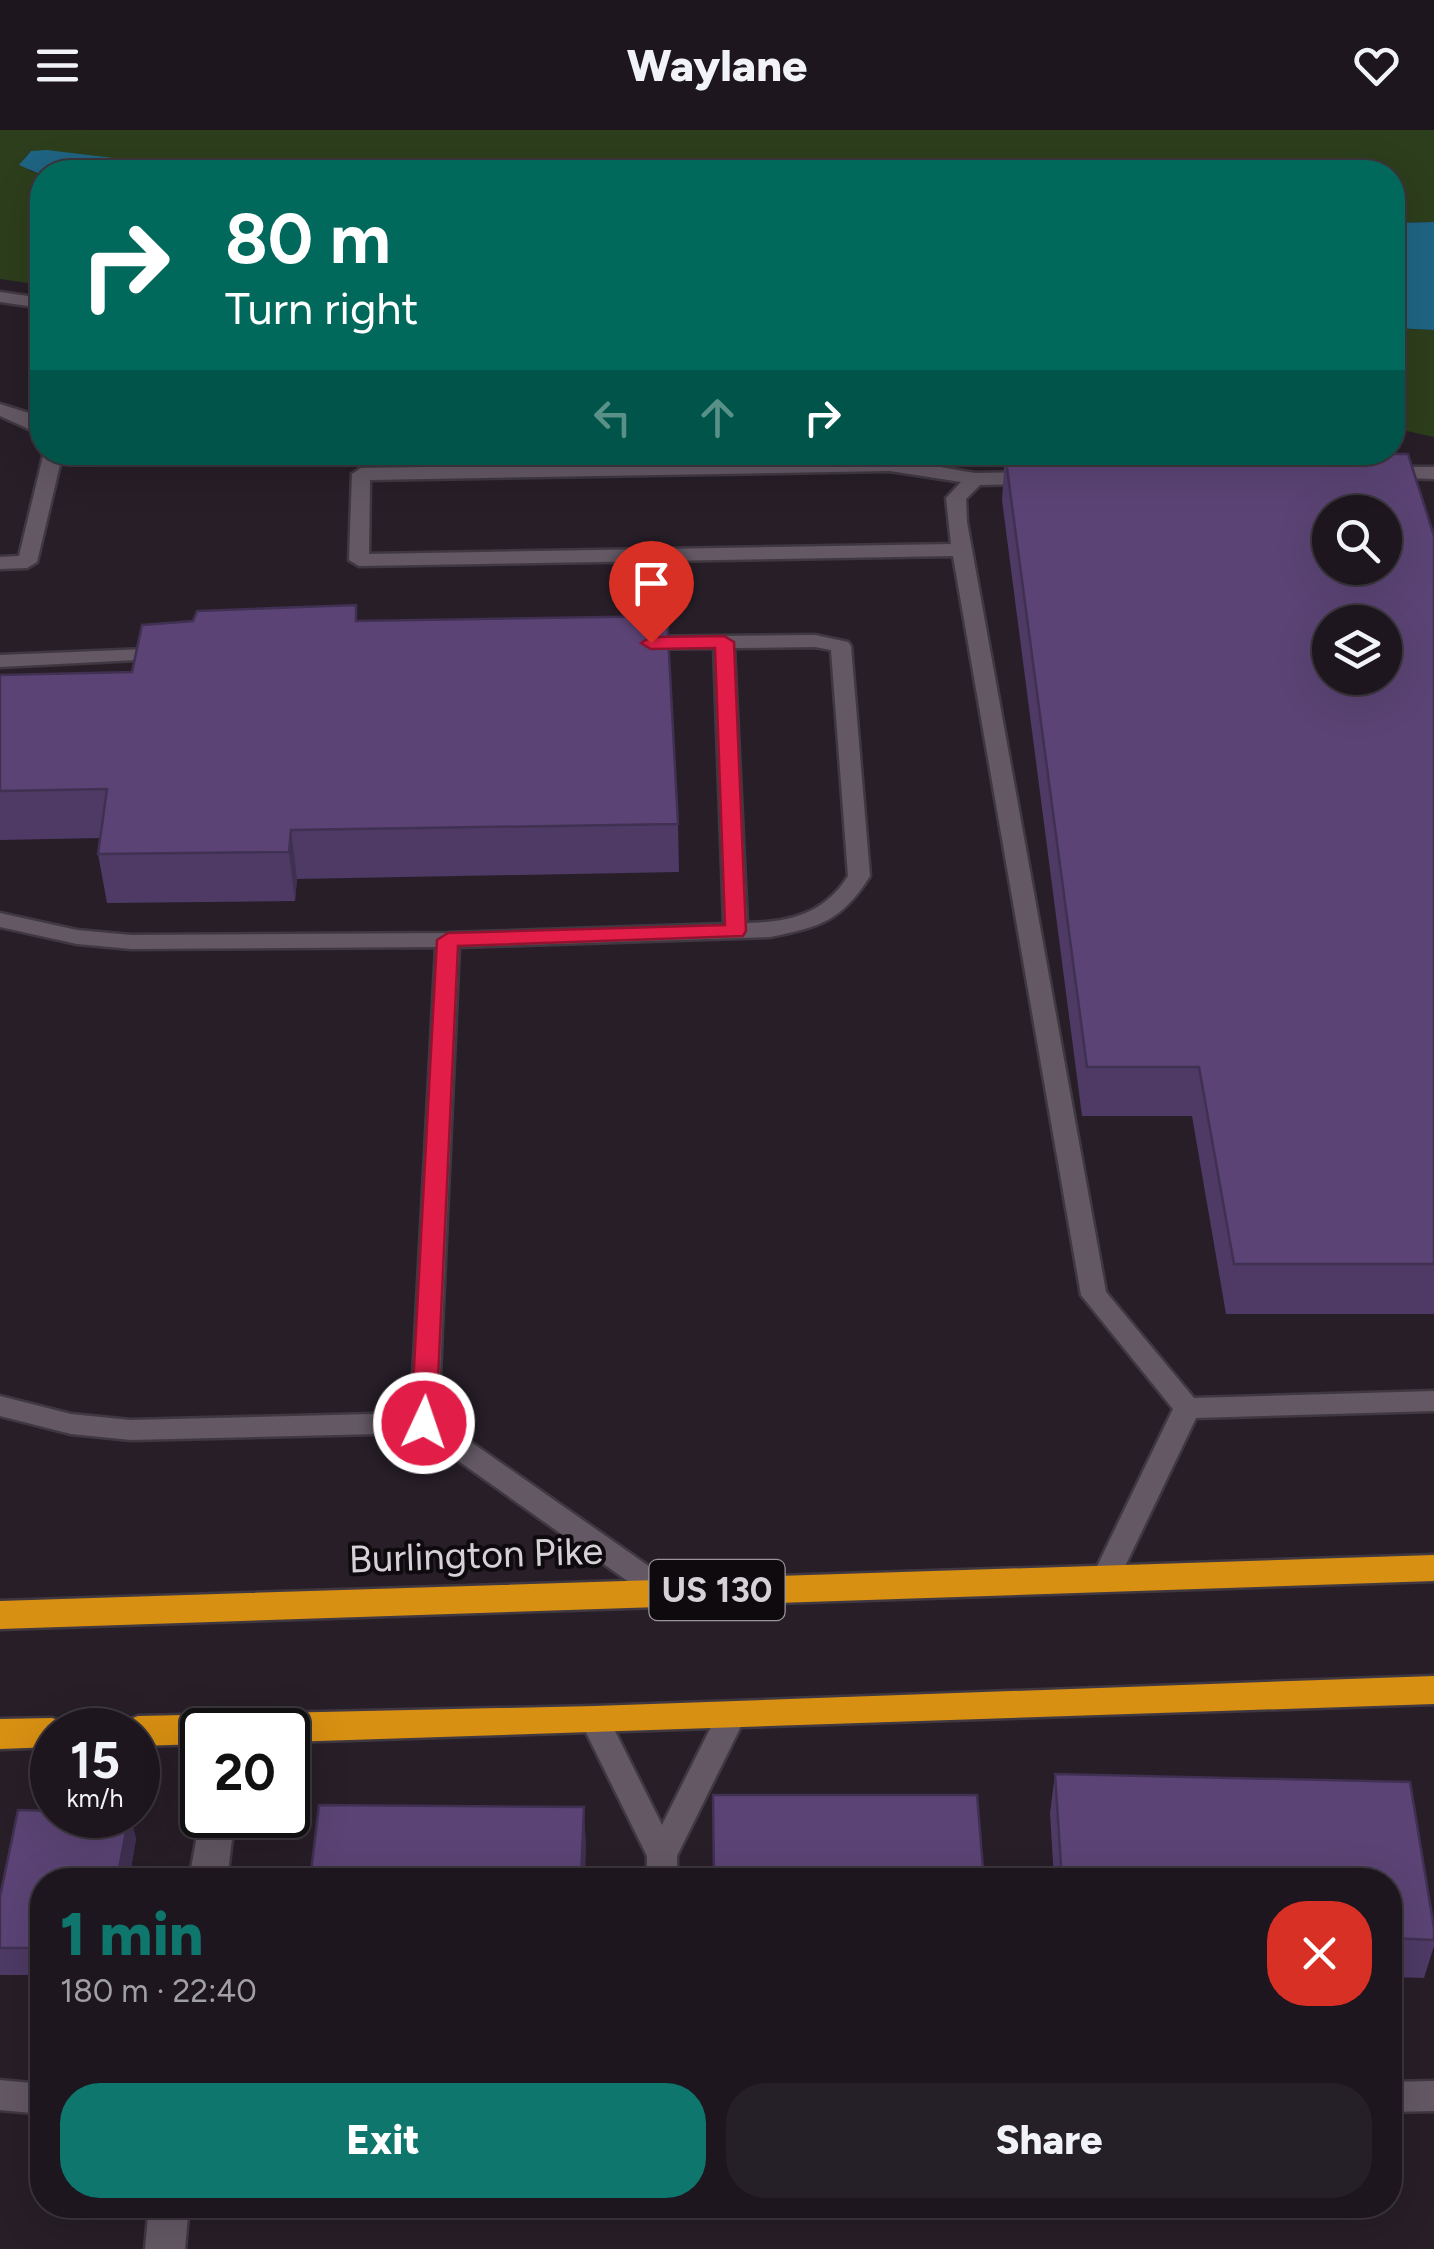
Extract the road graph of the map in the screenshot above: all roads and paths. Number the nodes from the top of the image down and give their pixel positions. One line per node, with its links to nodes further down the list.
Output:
1 (0, 297): 2 (lane)
2 (30, 301)
3 (0, 410): 4 (lane)
4 (30, 422)
5 (51, 465): 12 (lane)
6 (890, 465): 10 (lane); 11 (lane)
7 (1434, 472): 8 (lane)
8 (1356, 473)
9 (1050, 477): 10 (lane)
10 (975, 479): 11 (lane)
11 (962, 550): 22 (lane)
12 (0, 563)
13 (724, 642): 14 (lane); 18 (lane); 18 (lane)
14 (608, 644)
15 (198, 653): 16 (lane)
16 (0, 661)
17 (0, 920): 19 (lane)
18 (736, 931): 19 (lane)
19 (448, 940): 23 (lane)
20 (1434, 1401): 22 (lane)
21 (0, 1406): 23 (lane)
22 (1187, 1408): 25 (lane)
23 (424, 1423): 26 (lane)
24 (1434, 1568): 25 (highway, Burlington Pike / US 130)
25 (1105, 1578): 26 (highway, Burlington Pike / US 130)
26 (663, 1591): 27 (highway, Burlington Pike / US 130)
27 (0, 1615)
28 (1434, 1690): 29 (highway)
29 (732, 1714): 30 (highway); 36 (lane)
30 (595, 1720): 31 (highway); 36 (lane)
31 (310, 1727)
32 (30, 1733): 33 (highway)
33 (0, 1734)
34 (214, 1838): 35 (street)
35 (210, 1868)
36 (662, 1868)
37 (0, 2095): 40 (lane)
38 (1434, 2096): 39 (lane)
39 (1402, 2097)
40 (30, 2098)
41 (168, 2218): 42 (street)
42 (165, 2249)

